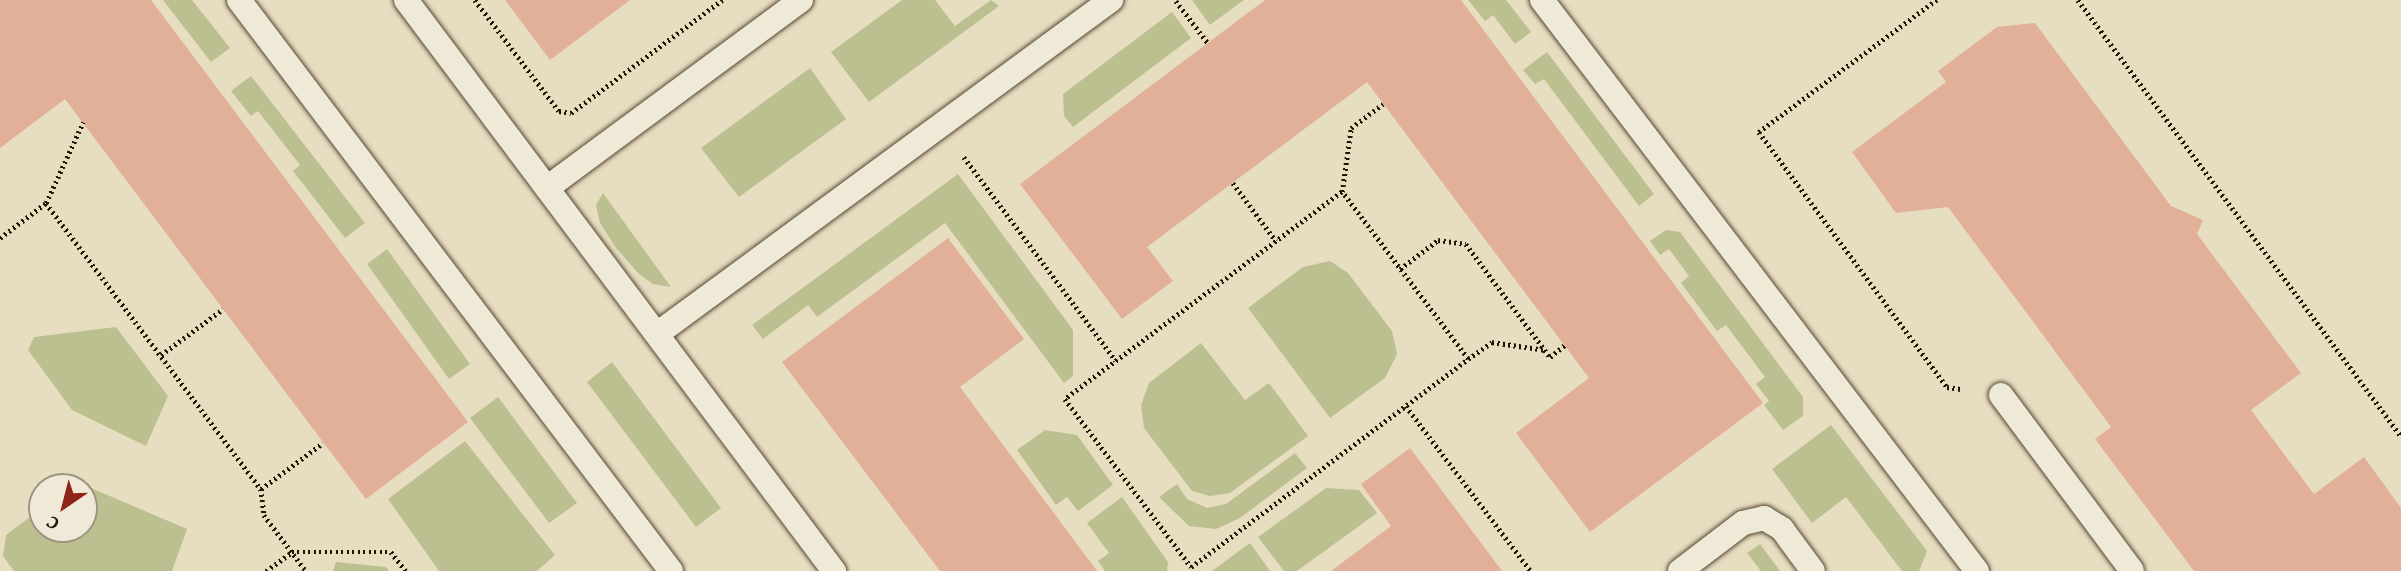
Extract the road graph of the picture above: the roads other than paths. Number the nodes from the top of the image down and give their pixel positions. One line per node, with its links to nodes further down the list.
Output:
1 (239, 0): 9 (lane)
2 (406, 0): 6 (lane)
3 (802, 0): 6 (lane)
4 (1111, 0): 7 (lane)
5 (1542, 0): 13 (lane)
6 (547, 188): 7 (lane)
7 (657, 334): 10 (lane)
8 (2001, 395): 14 (lane)
9 (671, 571)
10 (834, 571)
11 (1680, 571): 12 (lane)
12 (1814, 571)
13 (1977, 571)
14 (2132, 571)

